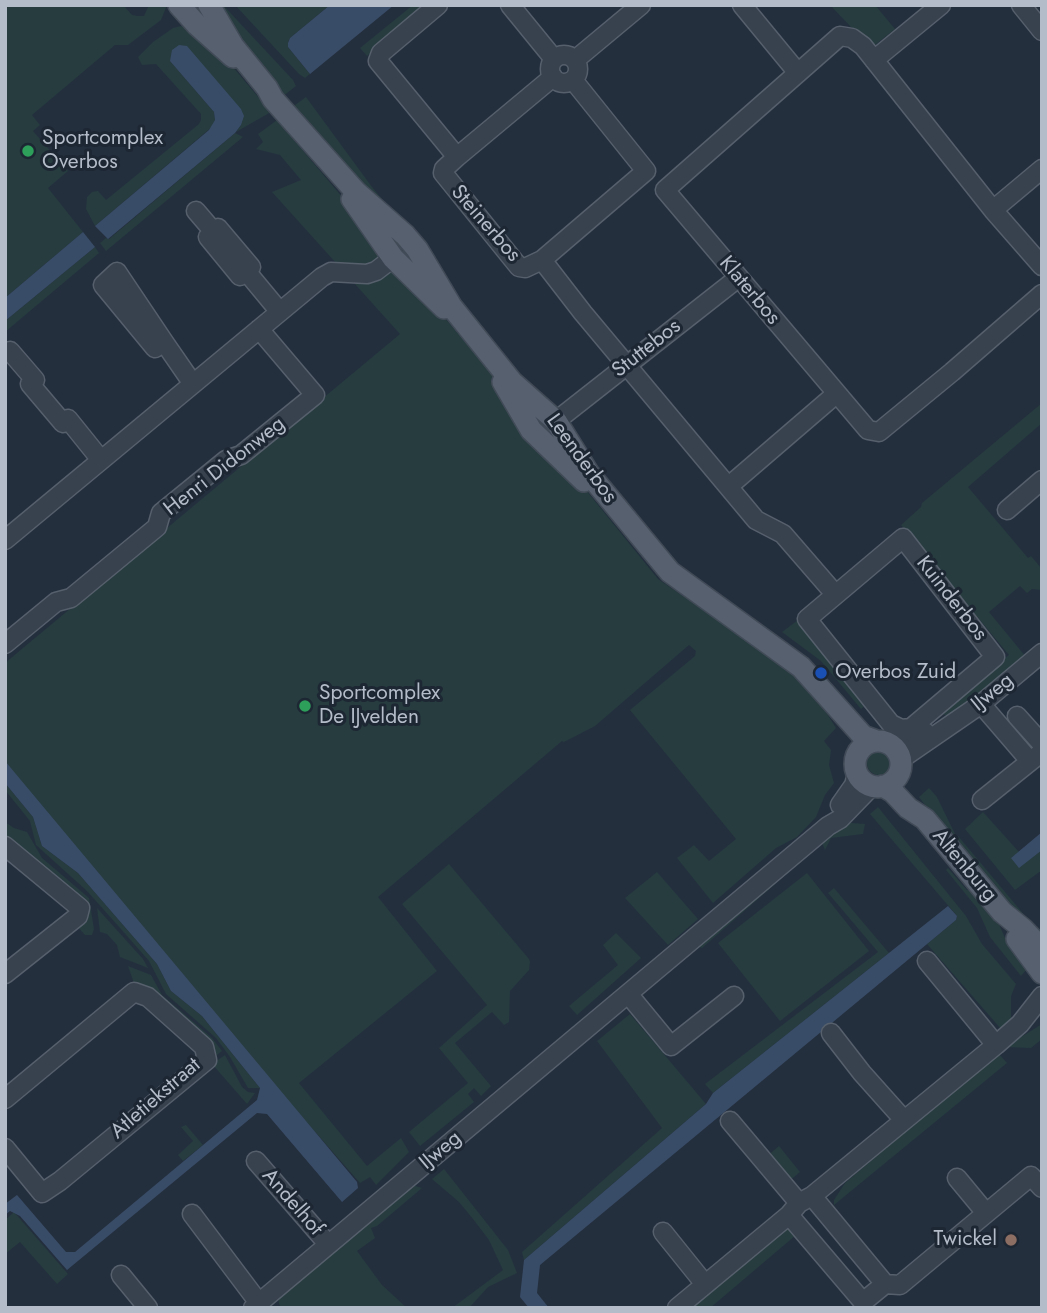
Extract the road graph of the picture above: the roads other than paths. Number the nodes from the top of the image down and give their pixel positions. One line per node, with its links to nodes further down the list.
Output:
1 (179, 5): 8 (main road, Leenderbos)
2 (438, 5): 17 (street, Steinerbos)
3 (510, 5): 10 (street)
4 (641, 5): 11 (street)
5 (742, 5): 13 (street)
6 (941, 5): 12 (street)
7 (1021, 5): 9 (street)
8 (206, 14): 16 (main road, Leenderbos)
9 (1042, 31)
10 (554, 59): 11 (street); 14 (street)
11 (575, 60): 15 (street)
12 (874, 60): 13 (street, Klaterbos); 19 (street, Klaterbos)
13 (798, 73): 26 (street, Klaterbos)
14 (553, 77): 15 (street); 17 (street)
15 (573, 80): 23 (street)
16 (288, 118): 21 (main road, Leenderbos); 22 (main road, Leenderbos)
17 (457, 157): 23 (street, Steinerbos)
18 (1042, 169): 19 (street)
19 (993, 210): 24 (street, Klaterbos)
20 (196, 211): 28 (street)
21 (405, 235): 22 (main road); 25 (main road, Leenderbos)
22 (388, 251): 25 (main road, Leenderbos); 28 (street)
23 (542, 260): 32 (street, Steinerbos)
24 (1042, 266)
25 (417, 268): 35 (main road, Leenderbos)
26 (738, 278): 32 (street, Stuttebos); 34 (street, Klaterbos)
27 (1042, 294): 34 (street, Klaterbos)
28 (280, 312): 29 (street)
29 (259, 329): 33 (street); 44 (street, Henri Didonweg)
30 (164, 342): 33 (street)
31 (10, 351): 38 (street)
32 (626, 364): 36 (street, Stuttebos); 40 (street)
33 (193, 384): 38 (street)
34 (836, 394): 40 (street)
35 (532, 412): 36 (main road, Leenderbos); 37 (main road, Leenderbos)
36 (562, 428): 37 (main road); 50 (main road, Leenderbos)
37 (546, 447): 50 (main road, Leenderbos)
38 (101, 460): 42 (street)
39 (1040, 485): 41 (street)
40 (729, 486): 43 (street)
41 (1007, 510)
42 (8, 533)
43 (835, 594): 43 (street, Kuinderbos)
44 (5, 644)
45 (1042, 653): 46 (street, IJweg)
46 (981, 704): 49 (street); 50 (street, IJweg)
47 (1017, 716): 48 (street)
48 (1042, 744)
49 (1036, 757): 51 (street)
50 (880, 765): 53 (main road, Altenburg); 58 (street, IJweg)
51 (982, 800)
52 (5, 846): 57 (street)
53 (1002, 912): 54 (main road, Altenburg); 56 (main road, Altenburg)
54 (1042, 949)
55 (927, 961): 64 (street)
56 (1042, 973)
57 (5, 974)
58 (629, 995): 59 (street); 76 (street, IJweg)
59 (734, 996)
60 (1042, 996): 62 (street)
61 (1042, 1012): 62 (street)
62 (1020, 1024): 64 (street)
63 (831, 1033): 66 (street)
64 (996, 1045): 66 (street)
65 (5, 1099): 68 (street, Atletiekstraat)
66 (904, 1120): 72 (street)
67 (730, 1121): 72 (street)
68 (5, 1148)
69 (256, 1161): 76 (street, Andelhof)
70 (957, 1178): 73 (street)
71 (1042, 1188): 73 (street)
72 (800, 1205): 78 (street); 79 (street); 81 (street)
73 (986, 1213): 79 (street)
74 (192, 1214): 80 (street)
75 (663, 1232): 78 (street)
76 (328, 1244): 80 (street, IJweg)
77 (121, 1275): 82 (street)
78 (707, 1283): 83 (street)
79 (885, 1284): 81 (street)
80 (264, 1304)
81 (862, 1305)
82 (148, 1308)
83 (677, 1308)

